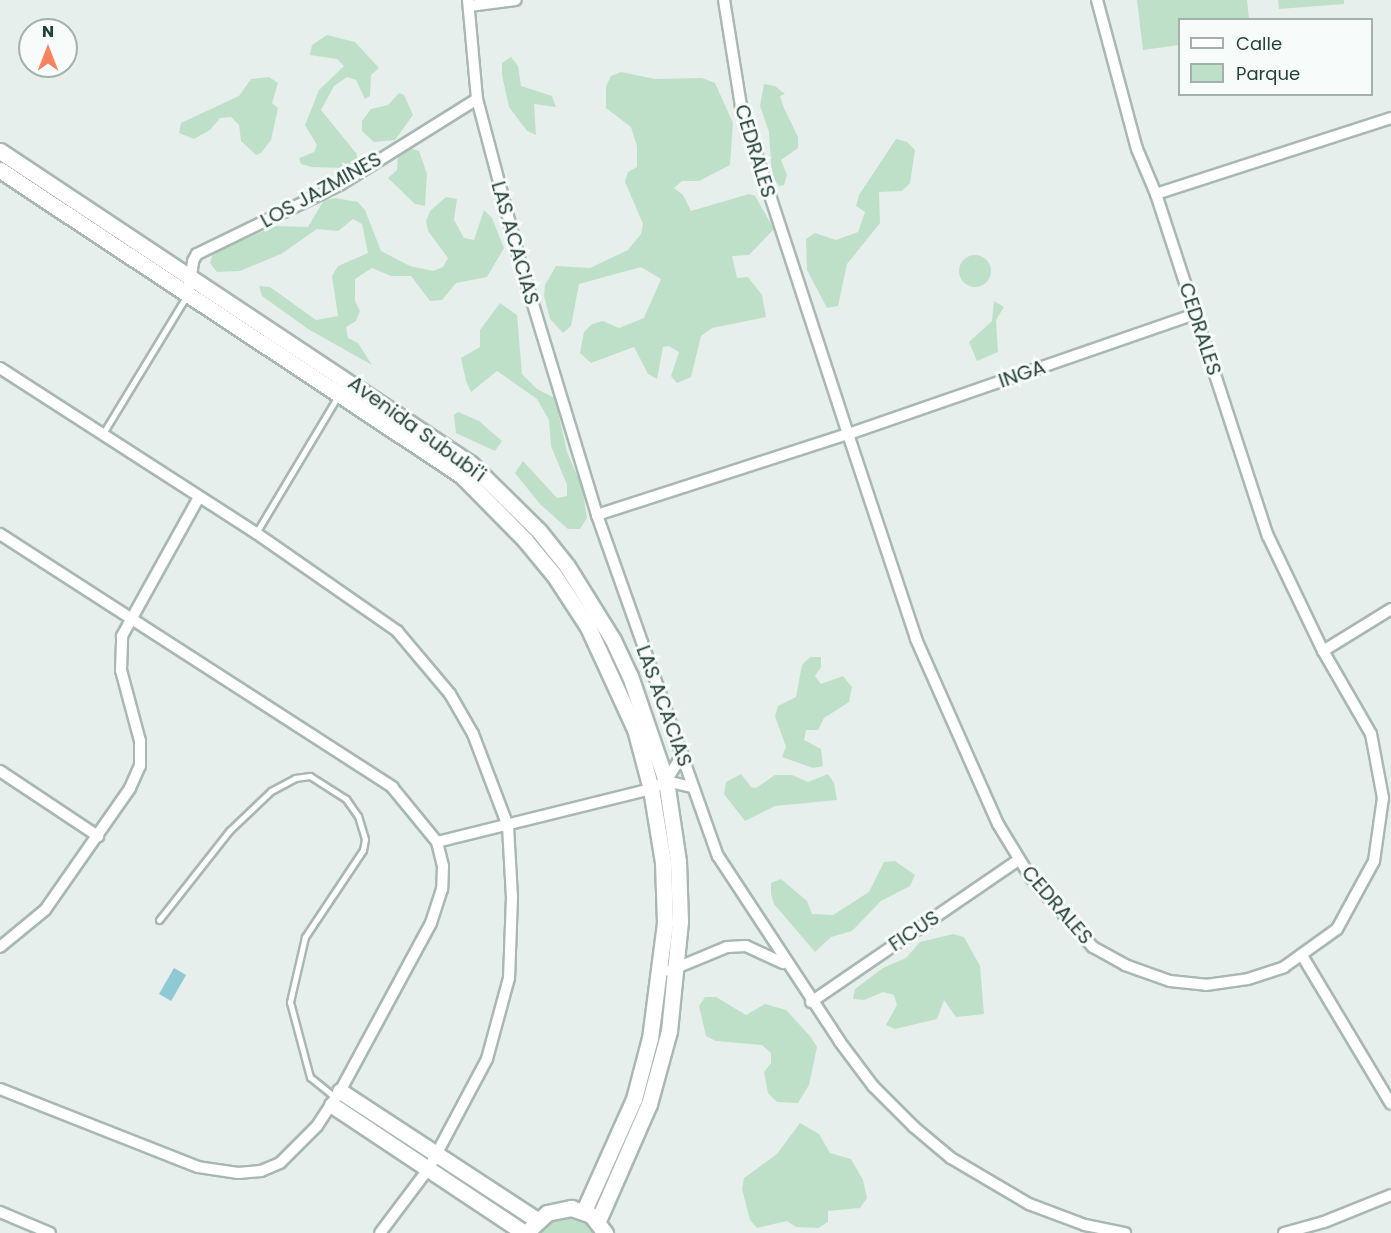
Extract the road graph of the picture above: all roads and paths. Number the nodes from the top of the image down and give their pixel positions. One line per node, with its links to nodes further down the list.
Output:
1 (516, 0): 4 (street)
2 (724, 0): 15 (street, CEDRALES)
3 (1097, 0): 9 (street, CEDRALES)
4 (468, 3): 5 (street, LAS ACACIAS)
5 (477, 99): 10 (street, LOS JAZMINES); 18 (street, LAS ACACIAS)
6 (1391, 118): 9 (street)
7 (0, 151): 10 (street, Avenida Sububi'i)
8 (0, 170): 11 (street, Avenida Sububi'i)
9 (1156, 194): 12 (street, CEDRALES)
10 (190, 274): 11 (street, LOS JAZMINES); 26 (street, Avenida Sububi'i)
11 (188, 294): 14 (street, Avenida Sububi'i); 16 (lane)
12 (1195, 314): 15 (street, INGA); 23 (street, CEDRALES)
13 (0, 368): 16 (street)
14 (340, 393): 19 (lane); 28 (street, Avenida Sububi'i)
15 (848, 434): 18 (street); 32 (street, CEDRALES)
16 (102, 435): 17 (street)
17 (198, 499): 19 (street); 22 (street)
18 (597, 515): 24 (street, LAS ACACIAS)
19 (256, 533): 29 (street)
20 (0, 534): 22 (street)
21 (1391, 609): 23 (street)
22 (129, 618): 30 (street); 31 (street)
23 (1323, 651): 35 (street, CEDRALES)
24 (682, 755): 26 (street); 27 (street, LAS ACACIAS)
25 (0, 771): 30 (street)
26 (666, 781): 27 (street); 28 (street); 37 (street, Avenida Sububi'i)
27 (693, 787): 36 (street, LAS ACACIAS)
28 (651, 789): 29 (street); 38 (street, Avenida Sububi'i)
29 (508, 826): 31 (street); 43 (street)
30 (98, 836): 34 (street)
31 (437, 842): 41 (street)
32 (1017, 860): 35 (street, CEDRALES); 39 (street, FICUS)
33 (159, 920): 41 (lane)
34 (0, 947)
35 (1303, 957): 42 (street)
36 (786, 964): 37 (street); 39 (street, LAS ACACIAS)
37 (678, 970): 38 (street); 48 (street, Avenida Sububi'i)
38 (661, 973): 46 (street, Avenida Sububi'i)
39 (811, 1002): 52 (street, LAS ACACIAS)
40 (0, 1089): 41 (street)
41 (336, 1098): 43 (street); 44 (street)
42 (1391, 1104)
43 (436, 1153): 44 (street); 49 (street)
44 (429, 1168): 49 (street); 51 (street)
45 (1391, 1195): 53 (street)
46 (584, 1211): 48 (street); 49 (street)
47 (0, 1212): 50 (street)
48 (602, 1227)
49 (530, 1229)
50 (50, 1233)
51 (380, 1233)
52 (1125, 1233)
53 (1284, 1233)

